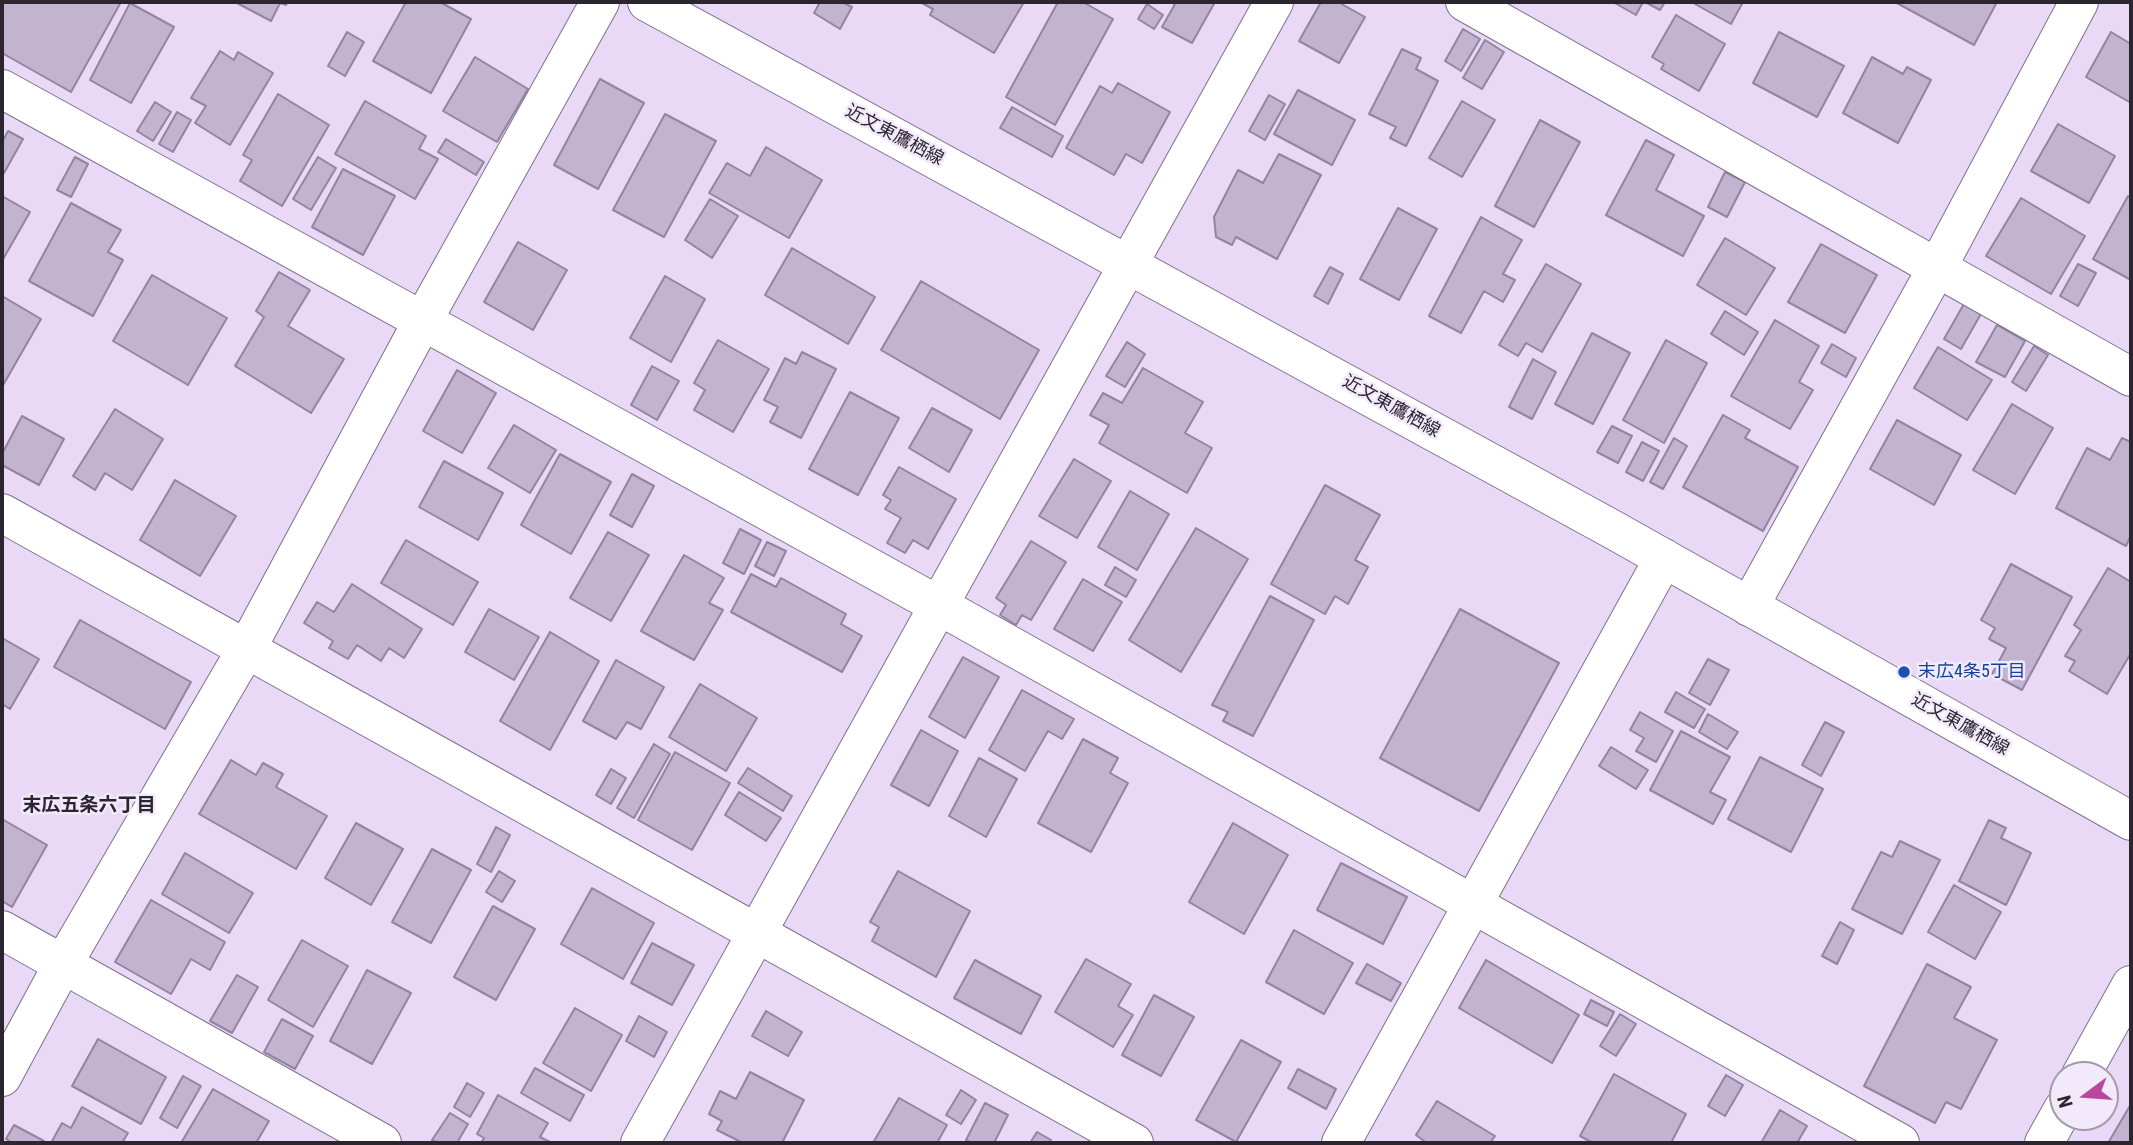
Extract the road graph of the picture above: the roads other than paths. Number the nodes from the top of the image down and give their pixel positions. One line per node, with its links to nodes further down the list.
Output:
1 (600, 2): 9 (street)
2 (647, 2): 7 (street, 近文東鷹栖線)
3 (1274, 2): 7 (street)
4 (1465, 2): 8 (street)
5 (2079, 2): 8 (street)
6 (2, 89): 9 (street)
7 (1129, 263): 12 (street, 近文東鷹栖線); 13 (street)
8 (1938, 266): 10 (street); 14 (street)
9 (422, 322): 13 (street); 15 (street)
10 (2131, 377)
11 (2, 513): 15 (street)
12 (1664, 558): 14 (street, 近文東鷹栖線); 17 (street)
13 (938, 605): 17 (street); 19 (street)
14 (1749, 607): 16 (street, 近文東鷹栖線)
15 (247, 648): 19 (street); 20 (street)
16 (2131, 821)
17 (1473, 904): 27 (street); 28 (street)
18 (2, 930): 20 (street)
19 (757, 932): 25 (street); 26 (street)
20 (63, 964): 23 (street); 24 (street)
21 (2131, 985): 22 (street)
22 (2089, 1061)
23 (2, 1077)
24 (382, 1143)
25 (640, 1143)
26 (1133, 1143)
27 (1341, 1143)
28 (1900, 1143)

